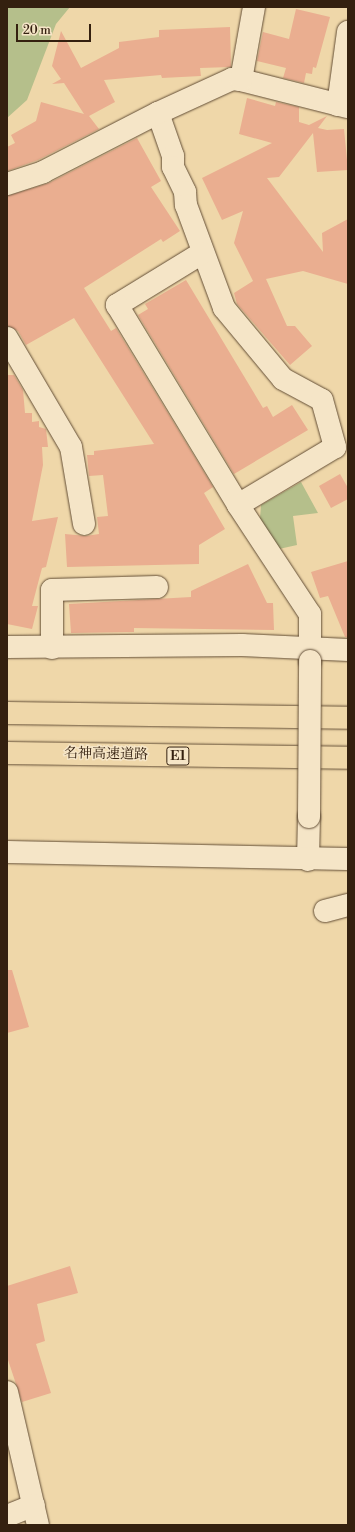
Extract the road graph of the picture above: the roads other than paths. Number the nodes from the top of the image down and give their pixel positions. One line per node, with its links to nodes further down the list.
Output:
1 (254, 7): 3 (street)
2 (348, 32): 4 (street)
3 (241, 80): 4 (street); 5 (street)
4 (343, 106)
5 (158, 113): 6 (street); 7 (street)
6 (7, 184)
7 (202, 253): 9 (street); 9 (street)
8 (7, 338): 10 (street)
9 (238, 505): 15 (street)
10 (84, 524)
11 (157, 587): 13 (street)
12 (7, 647): 13 (street)
13 (52, 648): 15 (street)
14 (348, 650): 15 (street)
15 (310, 654): 22 (street, bridge)
16 (7, 713): 17 (highway)
17 (348, 718)
18 (7, 753): 19 (highway, 名神高速道路 / E1)
19 (348, 758)
20 (7, 852): 22 (street)
21 (348, 859): 22 (street)
22 (308, 860)
23 (348, 905): 24 (street)
24 (326, 911)
25 (7, 1392): 26 (street)
26 (36, 1515): 27 (street)
27 (7, 1516)

